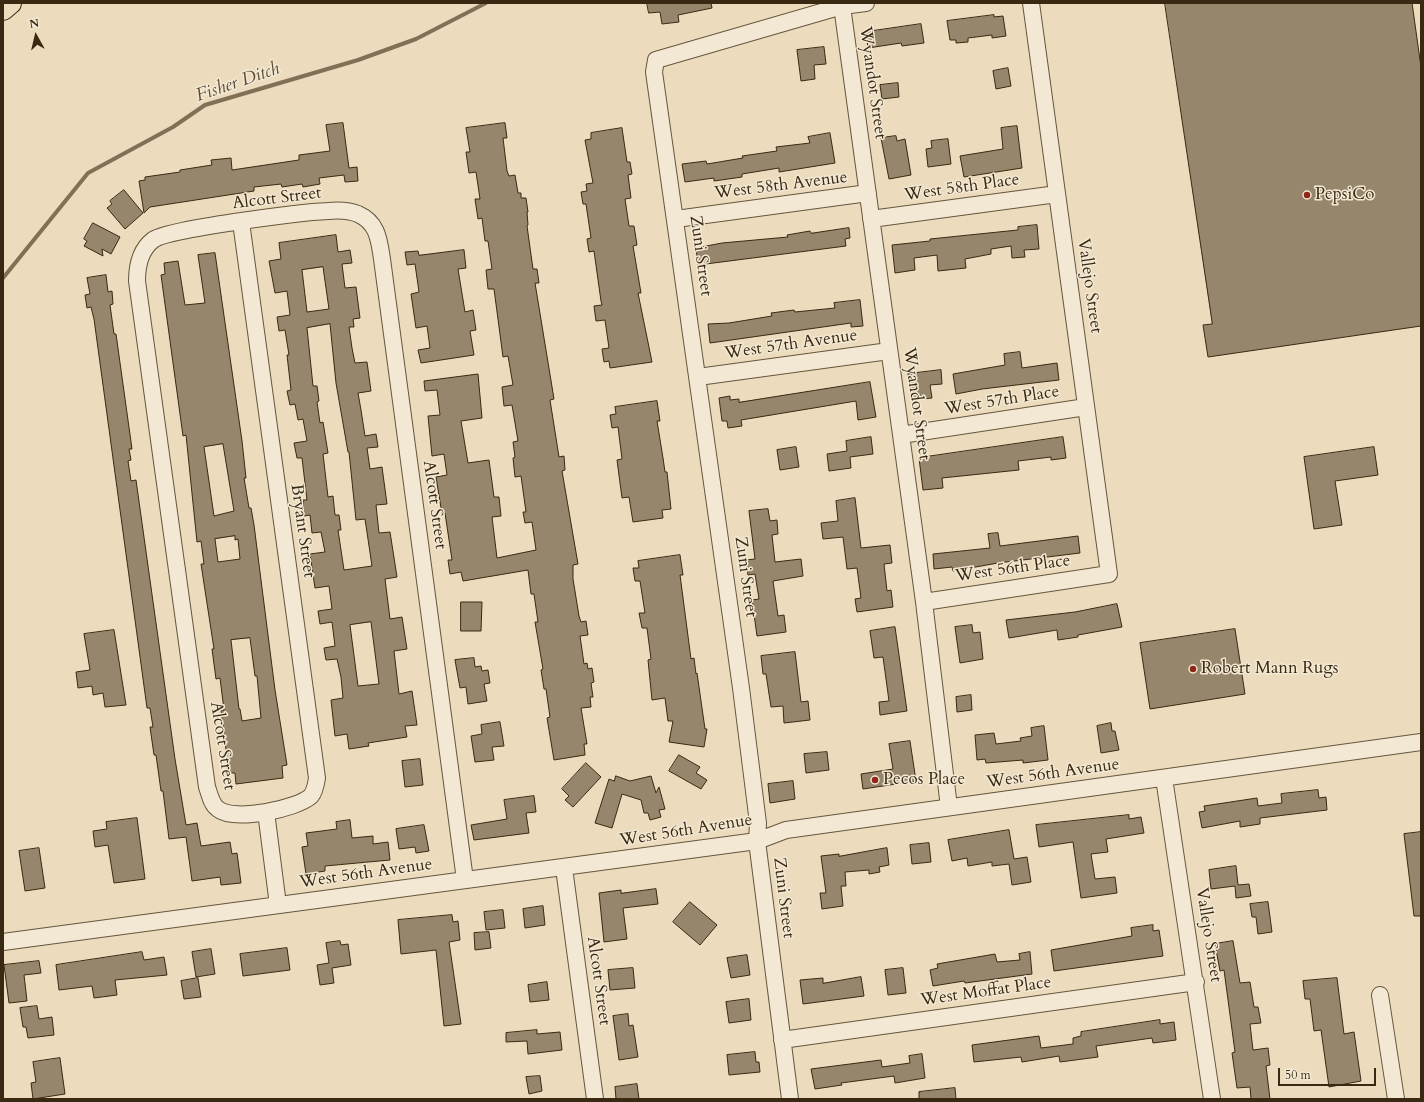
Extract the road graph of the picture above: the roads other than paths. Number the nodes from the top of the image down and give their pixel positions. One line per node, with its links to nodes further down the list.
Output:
1 (10, 3): 5 (highway)
2 (866, 3): 4 (street)
3 (1032, 3): 7 (street, Vallejo Street)
4 (842, 6): 6 (street, Wyandot Street); 8 (street, Zuni Street)
5 (3, 9)
6 (868, 193): 8 (street, West 58th Avenue); 9 (street, Wyandot Street)
7 (1057, 194): 9 (street, West 58th Place); 13 (street, Vallejo Street)
8 (676, 219): 12 (street, Zuni Street)
9 (871, 219): 11 (street, Wyandot Street)
10 (241, 222): 20 (street, Bryant Street); 20 (street, Alcott Street); 23 (street, Alcott Street)
11 (889, 351): 12 (street, West 57th Avenue); 14 (street, Wyandot Street)
12 (698, 377): 21 (street, Zuni Street)
13 (1086, 407): 14 (street, West 57th Place); 15 (street, Vallejo Street)
14 (901, 435): 16 (street, Wyandot Street)
15 (1109, 574): 16 (street, West 56th Place)
16 (924, 602): 19 (street, Wyandot Street)
17 (1421, 742): 18 (street, West 56th Avenue)
18 (1164, 778): 19 (street, West 56th Avenue); 26 (street, Vallejo Street)
19 (949, 807): 21 (street, West 56th Avenue)
20 (266, 812): 24 (street)
21 (757, 841): 22 (street, West 56th Avenue); 28 (street, Zuni Street)
22 (564, 868): 23 (street, West 56th Avenue); 29 (street, Alcott Street)
23 (465, 880): 24 (street, West 56th Avenue)
24 (278, 905): 25 (street, West 56th Avenue)
25 (3, 942)
26 (1196, 982): 28 (street, West Moffat Place); 31 (street, Vallejo Street)
27 (1380, 994): 32 (street)
28 (782, 1040): 30 (street, Zuni Street)
29 (595, 1099)
30 (790, 1099)
31 (1212, 1099)
32 (1396, 1099)

